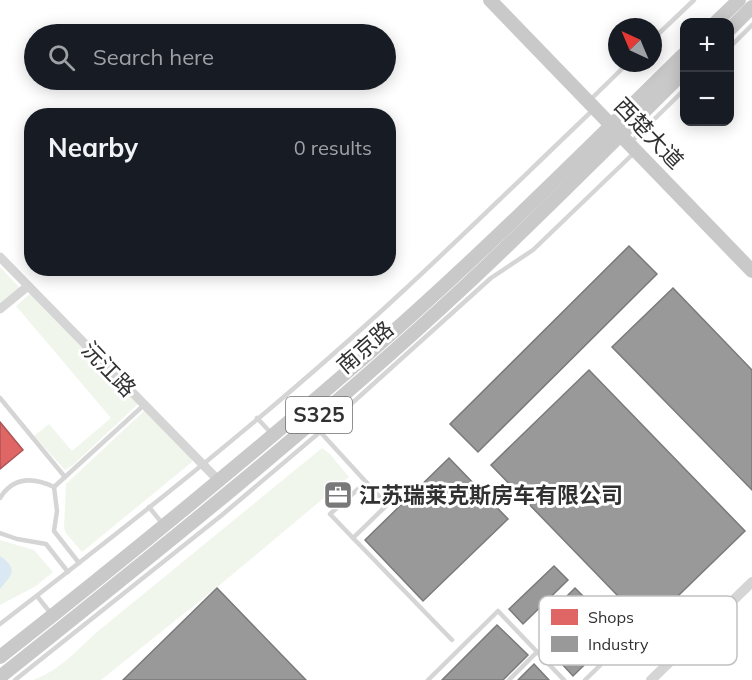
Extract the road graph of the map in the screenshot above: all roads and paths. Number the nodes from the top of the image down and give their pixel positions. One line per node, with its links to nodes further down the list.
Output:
1 (490, 0): 14 (main road, 西楚大道)
2 (694, 0): 8 (lane)
3 (739, 0): 5 (main road)
4 (752, 7): 6 (main road)
5 (720, 18)
6 (734, 24)
7 (752, 25): 9 (lane)
8 (662, 30)
9 (734, 42)
10 (680, 60): 15 (main road, 南京路 / S325)
11 (620, 72): 14 (lane)
12 (680, 76): 15 (main road, 南京路 / S325)
13 (680, 93): 15 (lane)
14 (592, 105): 15 (main road, 西楚大道); 24 (lane)
15 (625, 138): 17 (main road, 西楚大道); 25 (main road, 南京路 / S325); 25 (lane); 26 (main road, 南京路 / S325)
16 (0, 257): 18 (street, 沅江路)
17 (752, 271)
18 (28, 286): 19 (street); 22 (street, 沅江路)
19 (0, 309)
20 (0, 398): 21 (lane)
21 (5, 404): 23 (lane); 28 (lane)
22 (144, 405): 27 (street, 沅江路); 28 (lane)
23 (0, 408)
24 (257, 418): 26 (lane); 27 (lane)
25 (315, 427): 30 (lane); 50 (main road, 南京路 / S325); 51 (lane)
26 (273, 435): 29 (main road, 南京路 / S325)
27 (202, 464): 29 (street, 沅江路); 33 (lane)
28 (65, 477): 31 (lane)
29 (219, 481): 34 (main road, 南京路 / S325)
30 (366, 482): 36 (lane); 36 (lane)
31 (54, 487): 32 (lane); 37 (lane)
32 (0, 498)
33 (149, 507): 34 (lane); 37 (lane)
34 (164, 526): 42 (main road, 南京路 / S325)
35 (0, 533): 38 (lane)
36 (353, 538): 44 (lane)
37 (79, 563): 38 (lane)
38 (68, 572): 40 (lane)
39 (752, 582): 41 (street)
40 (37, 596): 42 (lane); 43 (lane)
41 (737, 597)
42 (53, 616): 46 (main road, 南京路 / S325)
43 (0, 624)
44 (452, 640)
45 (537, 652): 52 (lane); 53 (lane)
46 (0, 657)
47 (550, 665): 54 (lane)
48 (600, 665): 55 (lane)
49 (666, 665): 56 (street)
50 (0, 677)
51 (15, 680)
52 (428, 680)
53 (509, 680)
54 (564, 680)
55 (585, 680)
56 (651, 680)

